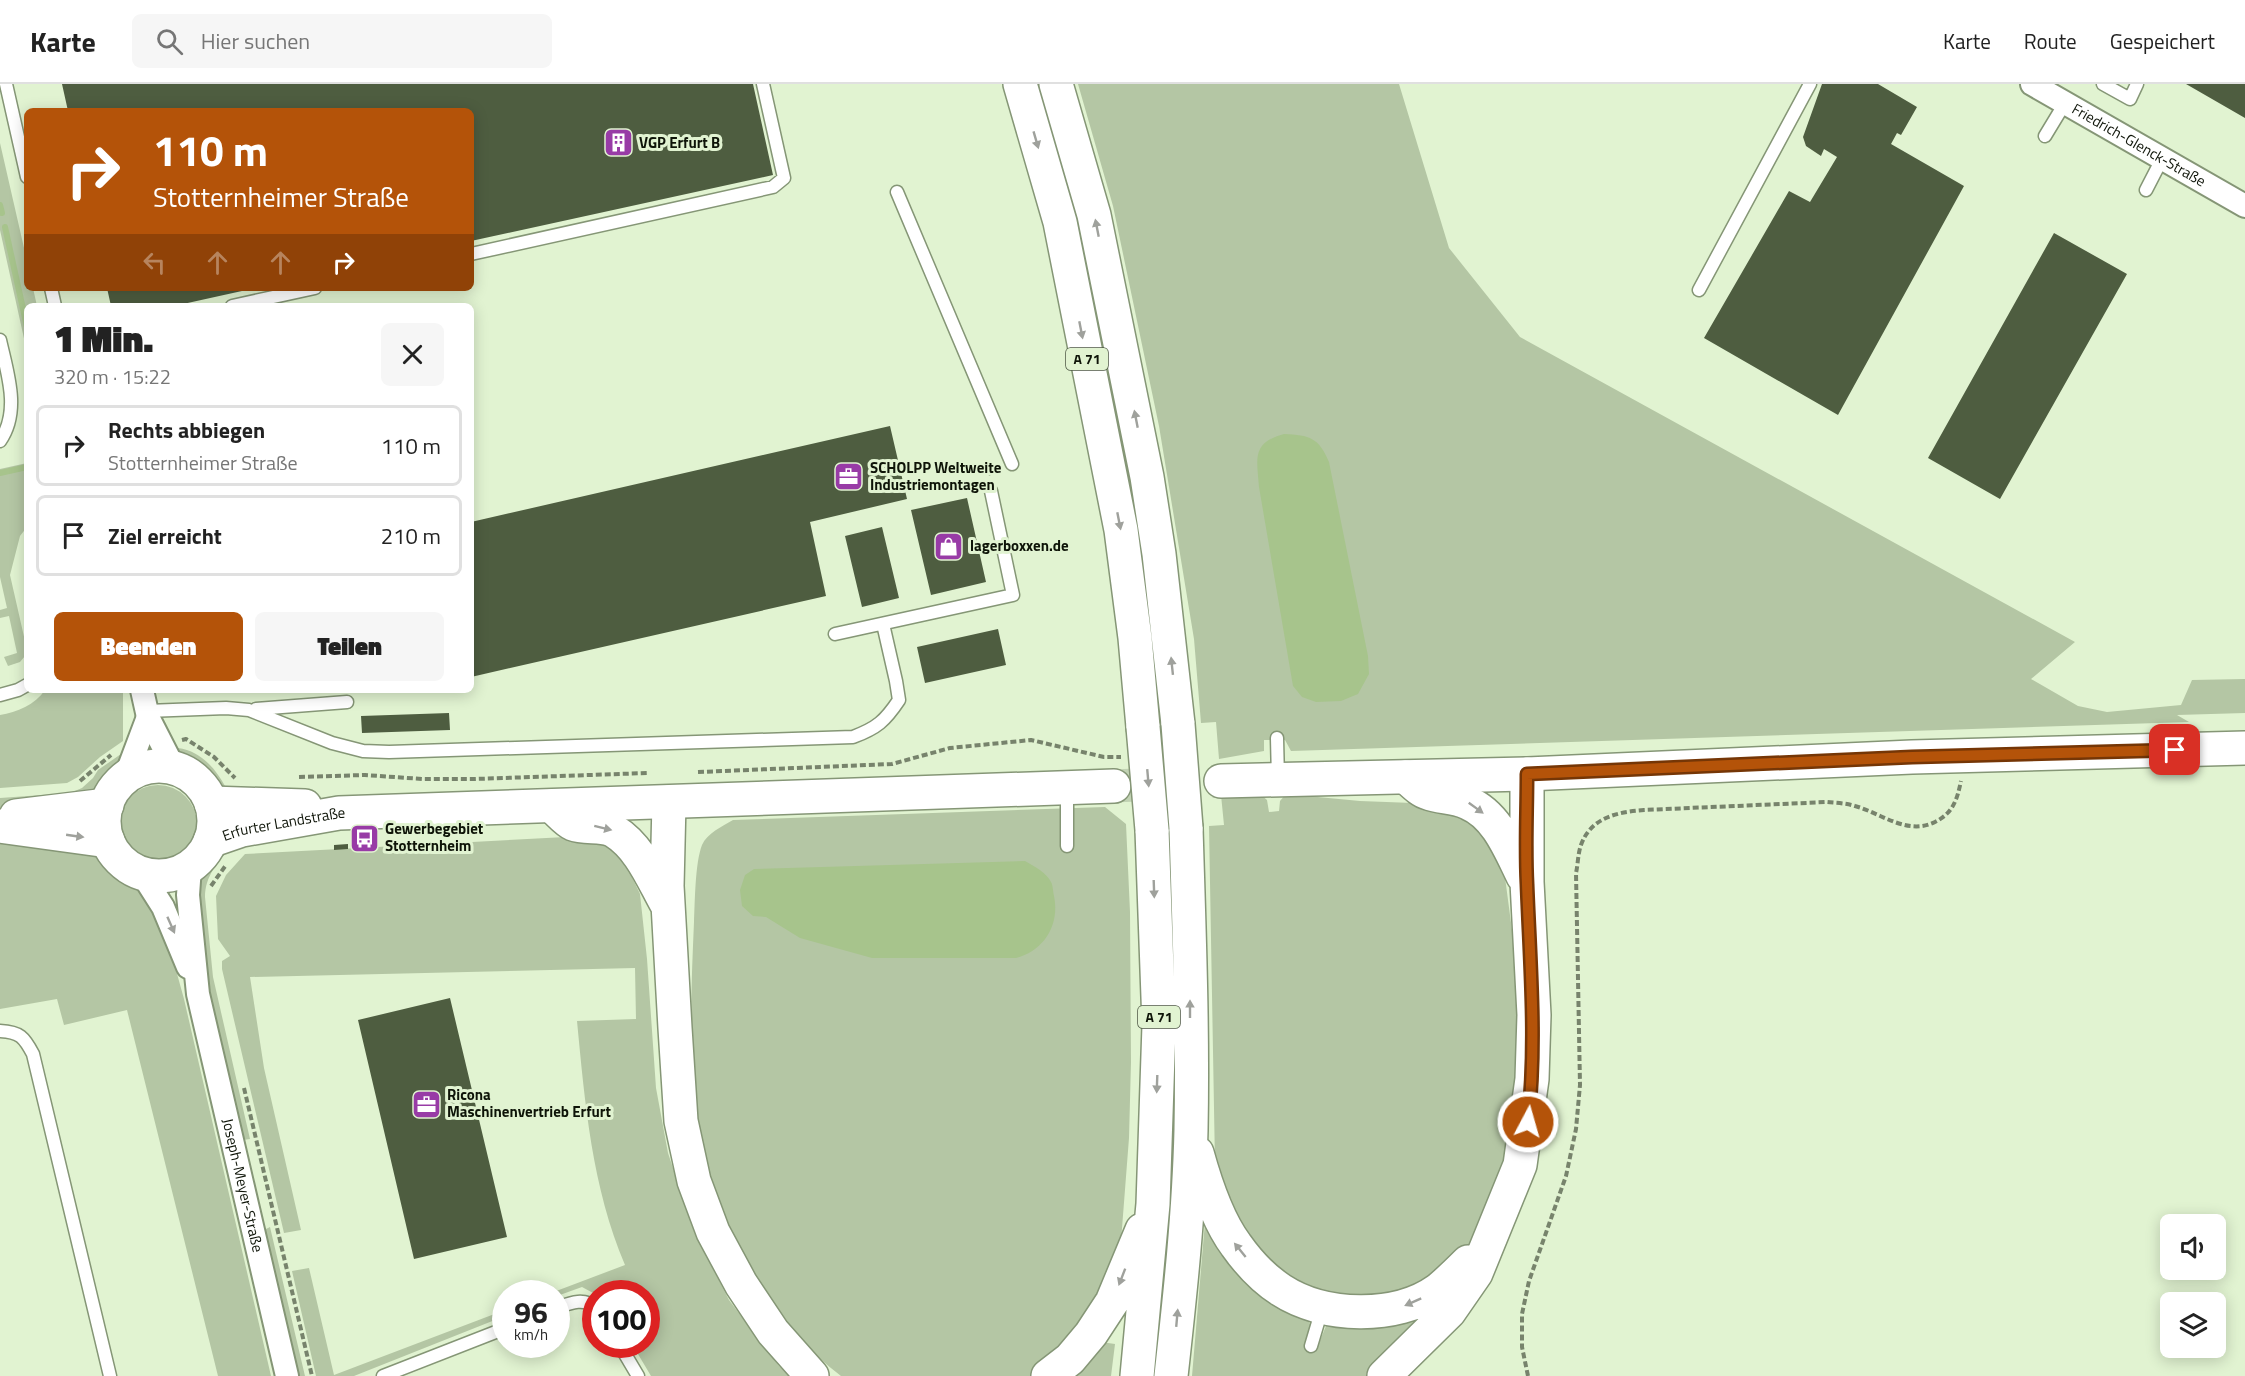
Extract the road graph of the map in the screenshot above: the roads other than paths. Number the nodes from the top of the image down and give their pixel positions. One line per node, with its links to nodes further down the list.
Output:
1 (6, 84): 12 (lane)
2 (763, 84): 16 (lane)
3 (1020, 84): 58 (main road, A 71, one-way to 58, bridge)
4 (1056, 84): 57 (main road, A 71, one-way to 4, bridge)
5 (1810, 84): 17 (lane)
6 (2032, 84): 9 (street, Friedrich-Glenck-Straße)
7 (2103, 84): 8 (lane)
8 (2137, 84)
9 (2065, 103): 10 (lane); 11 (street, Friedrich-Glenck-Straße)
10 (2045, 136)
11 (2162, 159): 13 (lane); 15 (street, Friedrich-Glenck-Straße)
12 (24, 164)
13 (2146, 190)
14 (897, 192): 22 (lane)
15 (2245, 206)
16 (474, 253)
17 (1699, 290)
18 (301, 291): 19 (lane)
19 (246, 303)
20 (0, 340): 21 (lane)
21 (0, 441)
22 (1012, 464)
23 (991, 491): 24 (lane)
24 (883, 624): 25 (lane); 30 (lane)
25 (835, 634)
26 (24, 687): 27 (lane)
27 (0, 695)
28 (347, 702): 30 (lane)
29 (146, 706): 30 (lane); 33 (street); 34 (street)
30 (249, 710)
31 (1278, 738): 37 (lane)
32 (2245, 748): 35 (main road)
33 (122, 764): 34 (main road); 43 (main road)
34 (174, 768): 42 (main road)
35 (1527, 774): 36 (main road); 53 (main road)
36 (1406, 777): 37 (main road); 53 (main road, one-way to 53)
37 (1278, 780): 38 (main road)
38 (1221, 781)
39 (1114, 786): 40 (main road)
40 (1067, 788): 41 (main road); 50 (lane)
41 (669, 802): 44 (main road); 54 (main road)
42 (211, 803): 45 (main road, Erfurter Landstraße); 49 (main road)
43 (107, 805): 46 (main road); 48 (main road)
44 (552, 806): 45 (main road); 54 (main road, one-way to 54)
45 (339, 813): 49 (main road, Erfurter Landstraße)
46 (0, 818)
47 (0, 826): 48 (main road, one-way to 48)
48 (108, 841): 52 (main road)
49 (210, 841): 51 (main road)
50 (1067, 846)
51 (190, 867): 52 (main road); 55 (street, Joseph-Meyer-Straße)
52 (142, 874): 55 (street, Joseph-Meyer-Straße, one-way to 55)
53 (1527, 882): 59 (main road)
54 (668, 907): 64 (main road)
55 (198, 994): 66 (street, Joseph-Meyer-Straße)
56 (0, 1031): 65 (lane)
57 (1191, 1131): 60 (main road, one-way to 57); 71 (main road, A 71, one-way to 57)
58 (1153, 1204): 69 (main road, one-way to 69); 70 (main road, A 71)
59 (1490, 1239): 60 (main road, one-way to 60); 72 (main road)
60 (1322, 1308): 62 (lane)
61 (492, 1333): 67 (lane)
62 (1311, 1346)
63 (627, 1358): 68 (lane)
64 (813, 1374)
65 (110, 1376)
66 (287, 1376)
67 (383, 1376)
68 (638, 1376)
69 (1048, 1376)
70 (1137, 1376)
71 (1171, 1376)
72 (1384, 1376)

